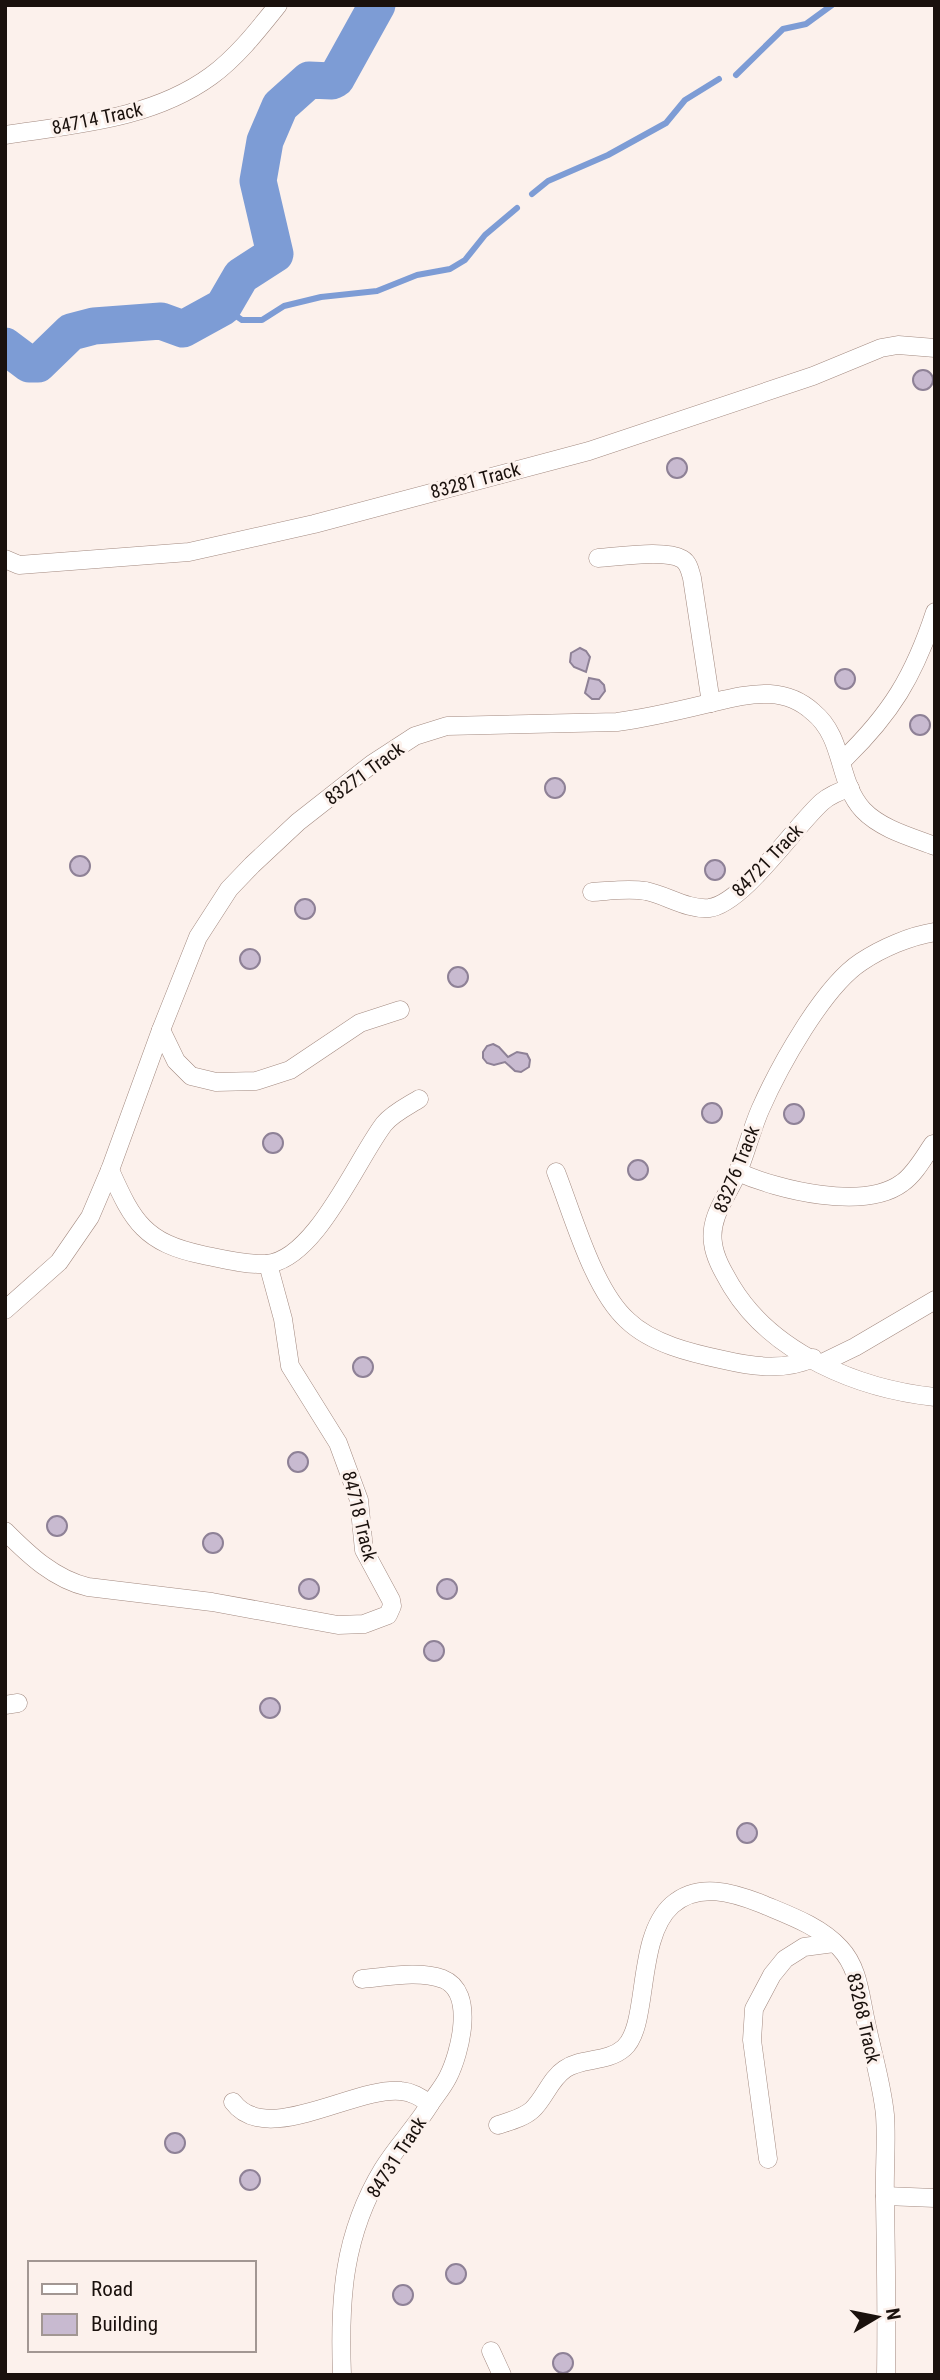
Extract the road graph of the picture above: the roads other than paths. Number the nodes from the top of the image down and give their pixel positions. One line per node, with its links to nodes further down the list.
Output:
1 (278, 5): 2 (street, 84714 Track)
2 (5, 135)
3 (935, 348): 5 (street, 83281 Track)
4 (598, 558): 7 (street)
5 (5, 559)
6 (935, 612): 8 (street)
7 (711, 703): 8 (street, 83271 Track); 14 (street, 83271 Track)
8 (842, 761): 9 (street, 83271 Track)
9 (850, 788): 10 (street, 83271 Track); 11 (street, 84721 Track)
10 (935, 846)
11 (592, 892)
12 (935, 932): 19 (street, 83276 Track)
13 (400, 1010): 14 (street)
14 (161, 1030): 17 (street, 83271 Track)
15 (419, 1099): 20 (street)
16 (933, 1144): 19 (street)
17 (110, 1170): 20 (street); 22 (street, 83271 Track)
18 (556, 1172): 23 (street)
19 (738, 1172): 23 (street, 83276 Track)
20 (268, 1264): 25 (street, 84718 Track)
21 (935, 1300): 23 (street)
22 (5, 1310)
23 (817, 1361): 24 (street, 83276 Track)
24 (935, 1397)
25 (5, 1531)
26 (834, 1943): 30 (street, 83268 Track); 31 (street); 32 (street, 83268 Track)
27 (362, 1979): 29 (street)
28 (233, 2102): 29 (street, 84731 Track)
29 (430, 2104): 35 (street, 84731 Track)
30 (498, 2125)
31 (768, 2159)
32 (885, 2196): 33 (street); 37 (street, 83268 Track)
33 (935, 2198)
34 (491, 2351): 36 (street)
35 (342, 2375)
36 (502, 2375)
37 (886, 2375)

